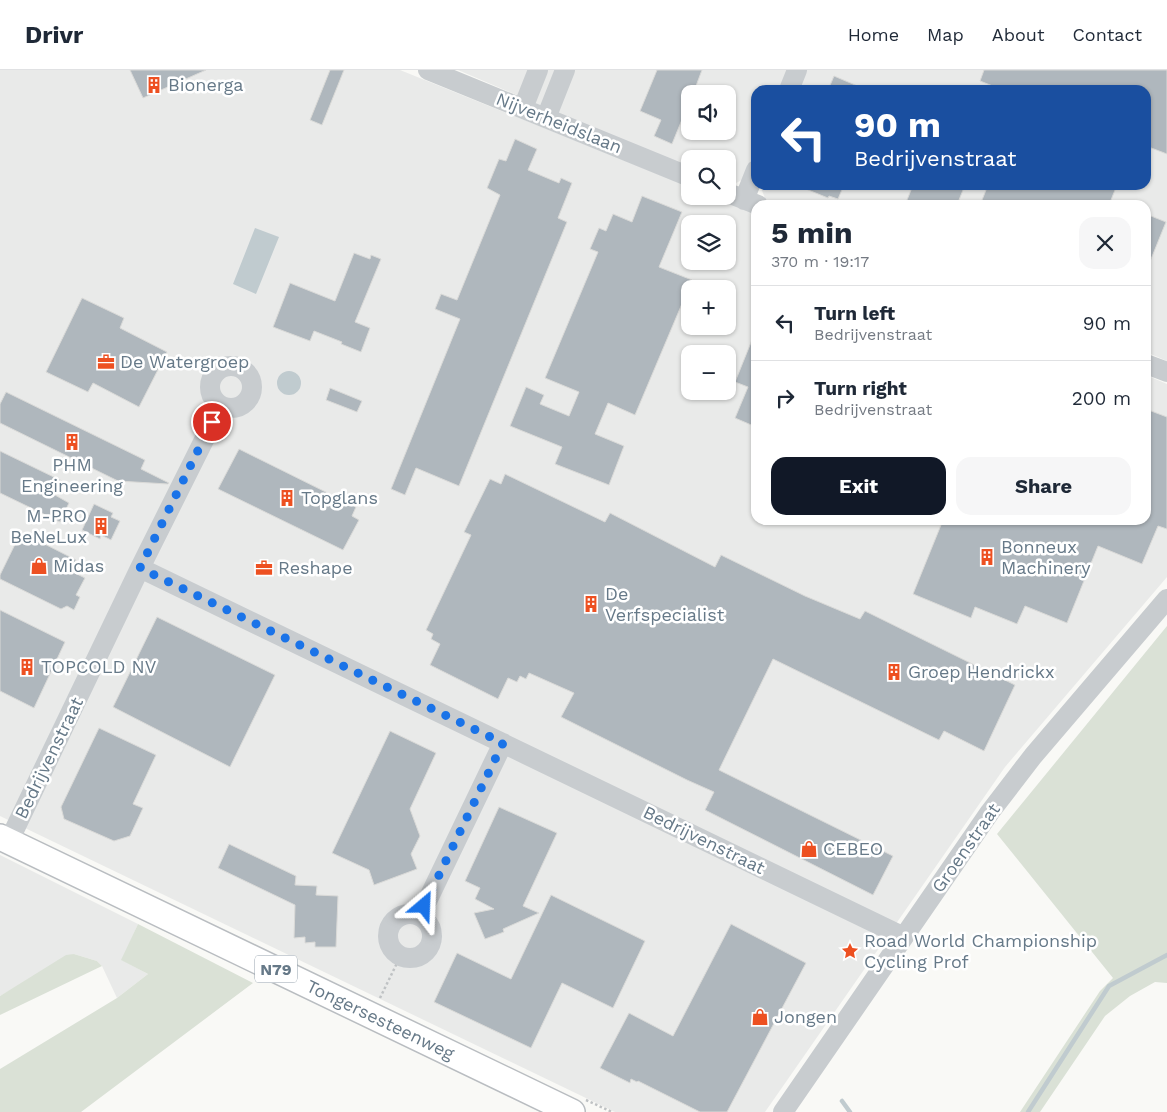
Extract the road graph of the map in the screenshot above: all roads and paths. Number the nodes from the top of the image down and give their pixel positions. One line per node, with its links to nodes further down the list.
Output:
1 (428, 70): 6 (street, Nijverheidslaan)
2 (538, 70): 6 (street)
3 (565, 70): 7 (street)
4 (797, 70): 5 (street)
5 (791, 85)
6 (523, 108): 7 (street, Nijverheidslaan)
7 (546, 118): 8 (street, Nijverheidslaan)
8 (681, 173)
9 (751, 181): 10 (street)
10 (743, 199)
11 (1151, 366): 12 (street)
12 (1167, 372)
13 (220, 406): 14 (street, Bedrijvenstraat)
14 (140, 568): 16 (street, Bedrijvenstraat); 17 (street, Bedrijvenstraat)
15 (1167, 599): 19 (street, Groenstraat)
16 (503, 743): 18 (street); 19 (street, Bedrijvenstraat)
17 (4, 839): 21 (main road, Tongersesteenweg / N79)
18 (420, 916): 20 (street); 20 (street)
19 (904, 938): 23 (street, Groenstraat)
20 (400, 956): 21 (path)
21 (371, 1015): 22 (main road, Tongersesteenweg / N79)
22 (572, 1112)
23 (783, 1112)

